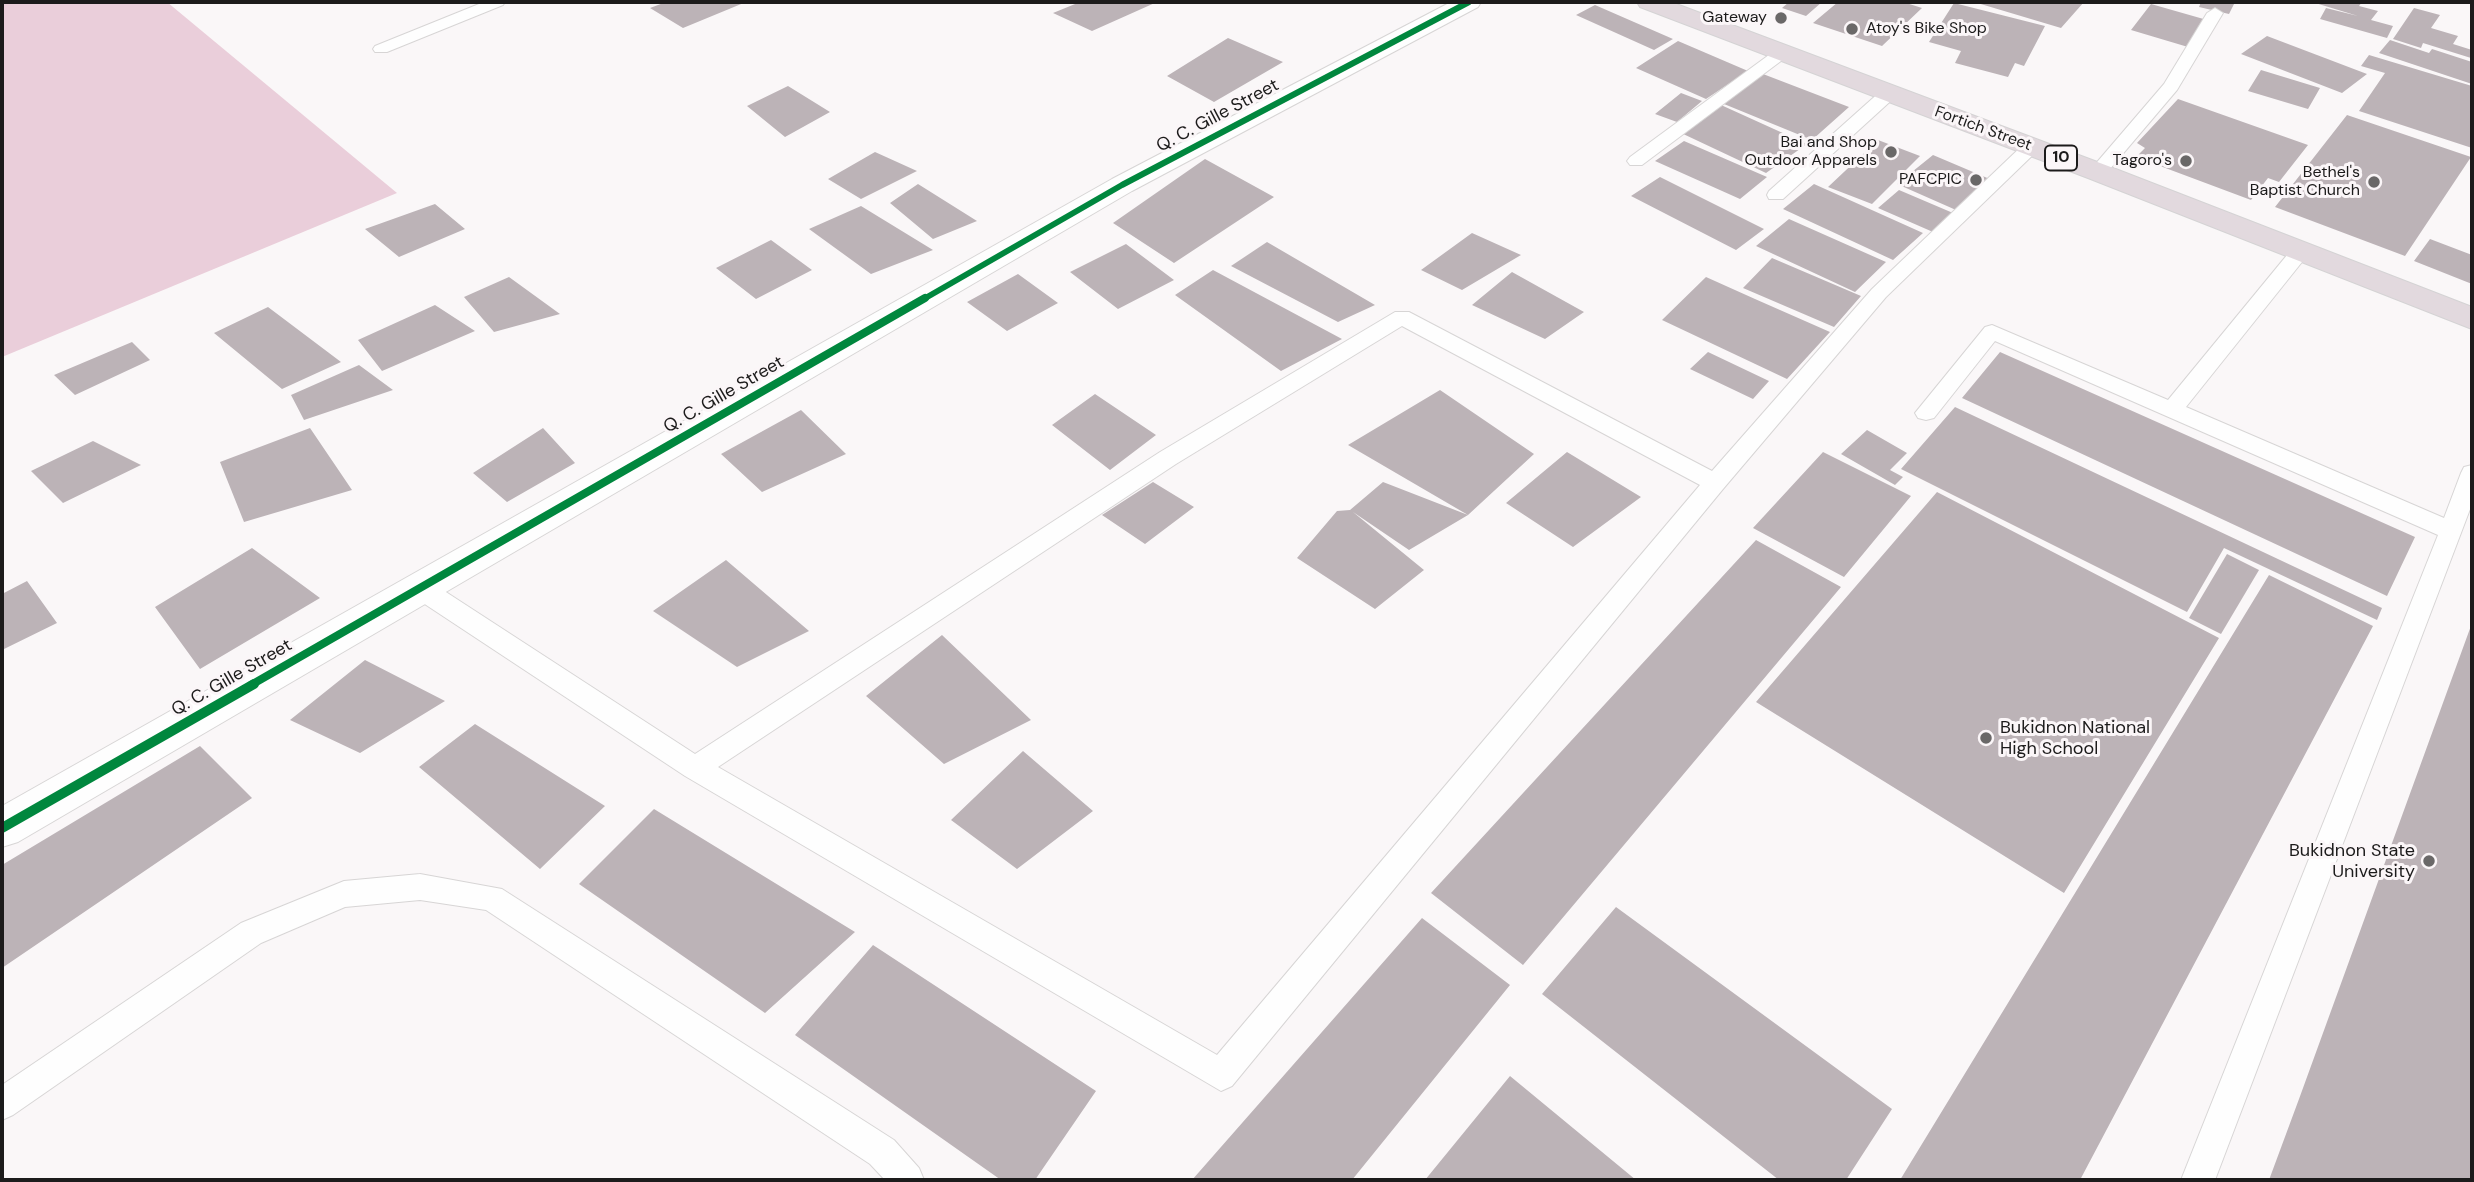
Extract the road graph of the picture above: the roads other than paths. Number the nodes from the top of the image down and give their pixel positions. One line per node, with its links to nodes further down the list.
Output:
1 (497, 2): 5 (lane)
2 (1469, 2): 19 (street, Q. C. Gille Street)
3 (1649, 2): 6 (highway, Fortich Street / 10)
4 (2215, 13): 10 (lane)
5 (381, 49)
6 (1783, 52): 7 (highway, Fortich Street / 10); 9 (lane)
7 (1888, 94): 8 (highway, Fortich Street / 10); 11 (lane)
8 (2031, 147): 10 (highway, Fortich Street / 10); 17 (lane)
9 (1636, 161)
10 (2098, 172): 12 (highway, Fortich Street / 10)
11 (1776, 195)
12 (2299, 253): 13 (highway, Fortich Street / 10); 14 (lane)
13 (2472, 319)
14 (2172, 410): 15 (lane); 18 (lane)
15 (1926, 413)
16 (2472, 473): 18 (lane)
17 (1714, 483): 20 (lane); 20 (lane)
18 (2451, 531): 24 (lane)
19 (420, 588): 20 (lane); 21 (street, Q. C. Gille Street)
20 (695, 768)
21 (2, 828)
22 (2, 1104): 23 (lane)
23 (907, 1180)
24 (2198, 1180)

